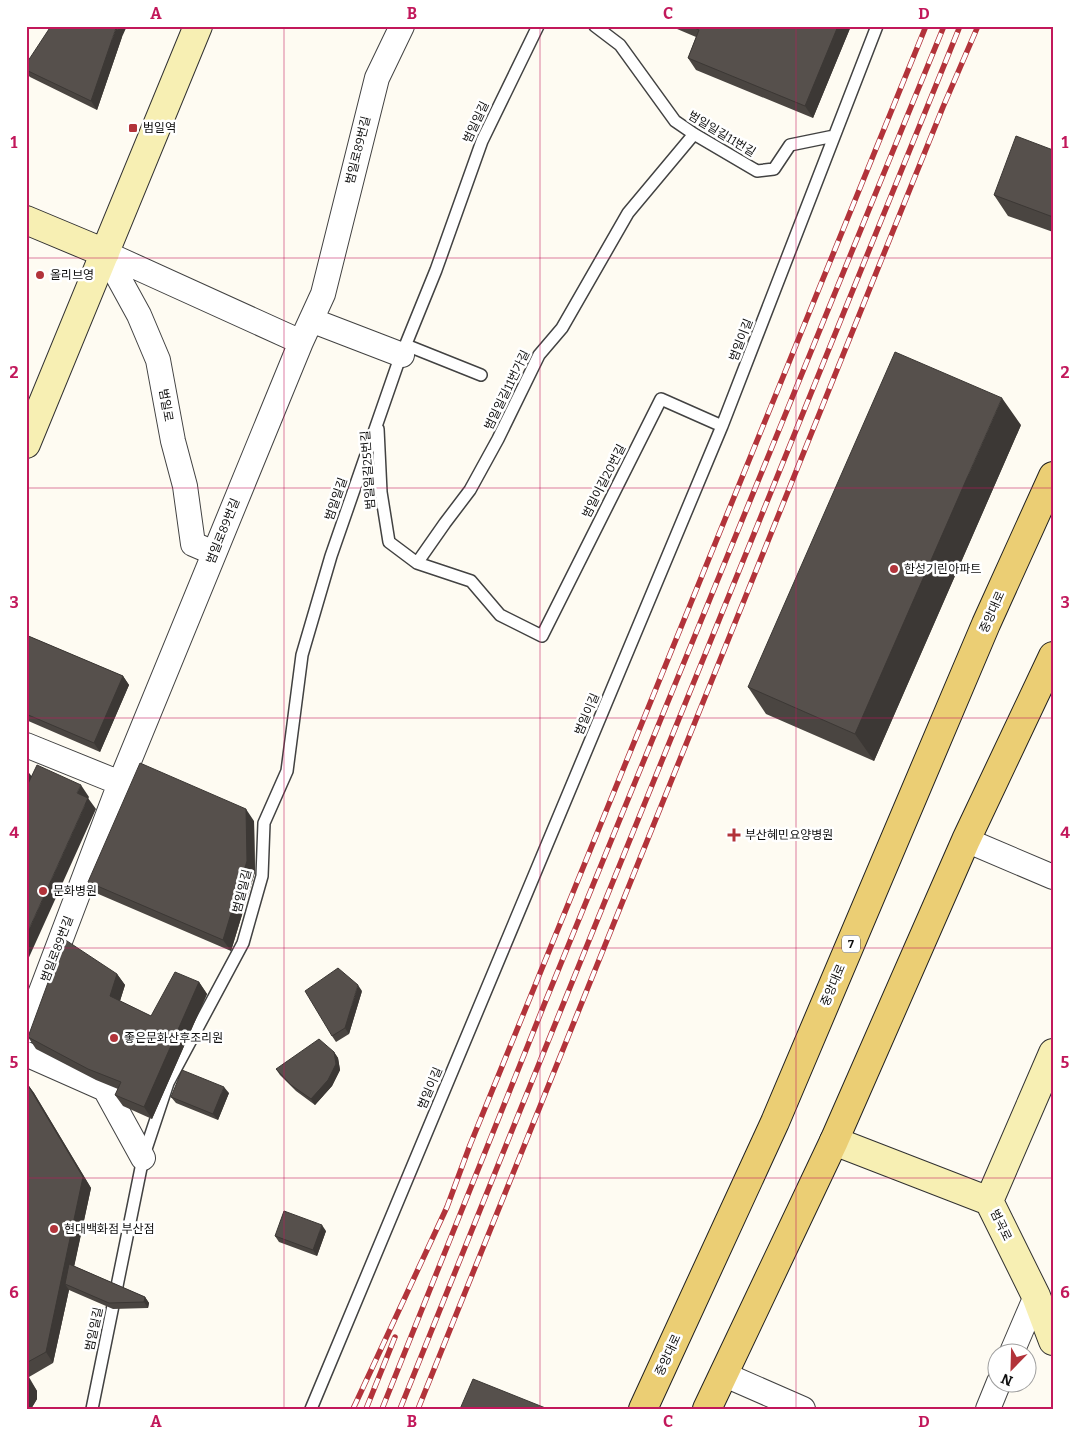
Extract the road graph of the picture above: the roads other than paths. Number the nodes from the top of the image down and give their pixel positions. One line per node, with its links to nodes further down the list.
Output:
1 (198, 26): 9 (street)
2 (402, 26): 10 (street, 범일로89번길)
3 (538, 26): 12 (lane, 범일일길)
4 (595, 26): 6 (lane, 범일일길11번길)
5 (877, 26): 7 (lane, 범일이길)
6 (694, 134): 7 (lane, 범일일길11번길); 19 (lane, 범일일길11번가길)
7 (834, 136): 15 (lane, 범일이길)
8 (26, 220): 9 (street)
9 (105, 253): 11 (street); 16 (street); 18 (street, 범일로)
10 (311, 320): 11 (street, 범일로89번길); 12 (street)
11 (301, 342): 18 (street, 범일로89번길)
12 (404, 350): 13 (lane); 14 (lane, 범일일길)
13 (481, 375)
14 (378, 422): 19 (lane, 범일일길25번길); 30 (lane, 범일일길)
15 (722, 426): 20 (lane, 범일이길20번길); 38 (lane, 범일이길)
16 (26, 444)
17 (1053, 476): 39 (main road, 중앙대로 / 7)
18 (214, 553): 23 (street, 범일로89번길)
19 (417, 563): 20 (lane, 범일일길25번길)
20 (542, 636)
21 (1053, 656): 24 (main road)
22 (26, 745): 23 (street)
23 (120, 783): 26 (street, 범일로89번길)
24 (966, 840): 25 (street); 29 (main road)
25 (1053, 877)
26 (26, 1031)
27 (1053, 1053): 31 (street, 범곡로)
28 (26, 1054): 30 (street)
29 (834, 1141): 31 (street); 35 (main road)
30 (143, 1158): 37 (lane, 범일일길)
31 (989, 1201): 32 (street, 범곡로)
32 (1036, 1296): 33 (street, 범곡로); 34 (street)
33 (1053, 1341)
34 (1016, 1342)
35 (723, 1374): 40 (main road); 41 (street)
36 (995, 1392): 42 (street)
37 (92, 1409)
38 (311, 1409)
39 (643, 1409)
40 (707, 1409)
41 (803, 1409)
42 (988, 1409)

